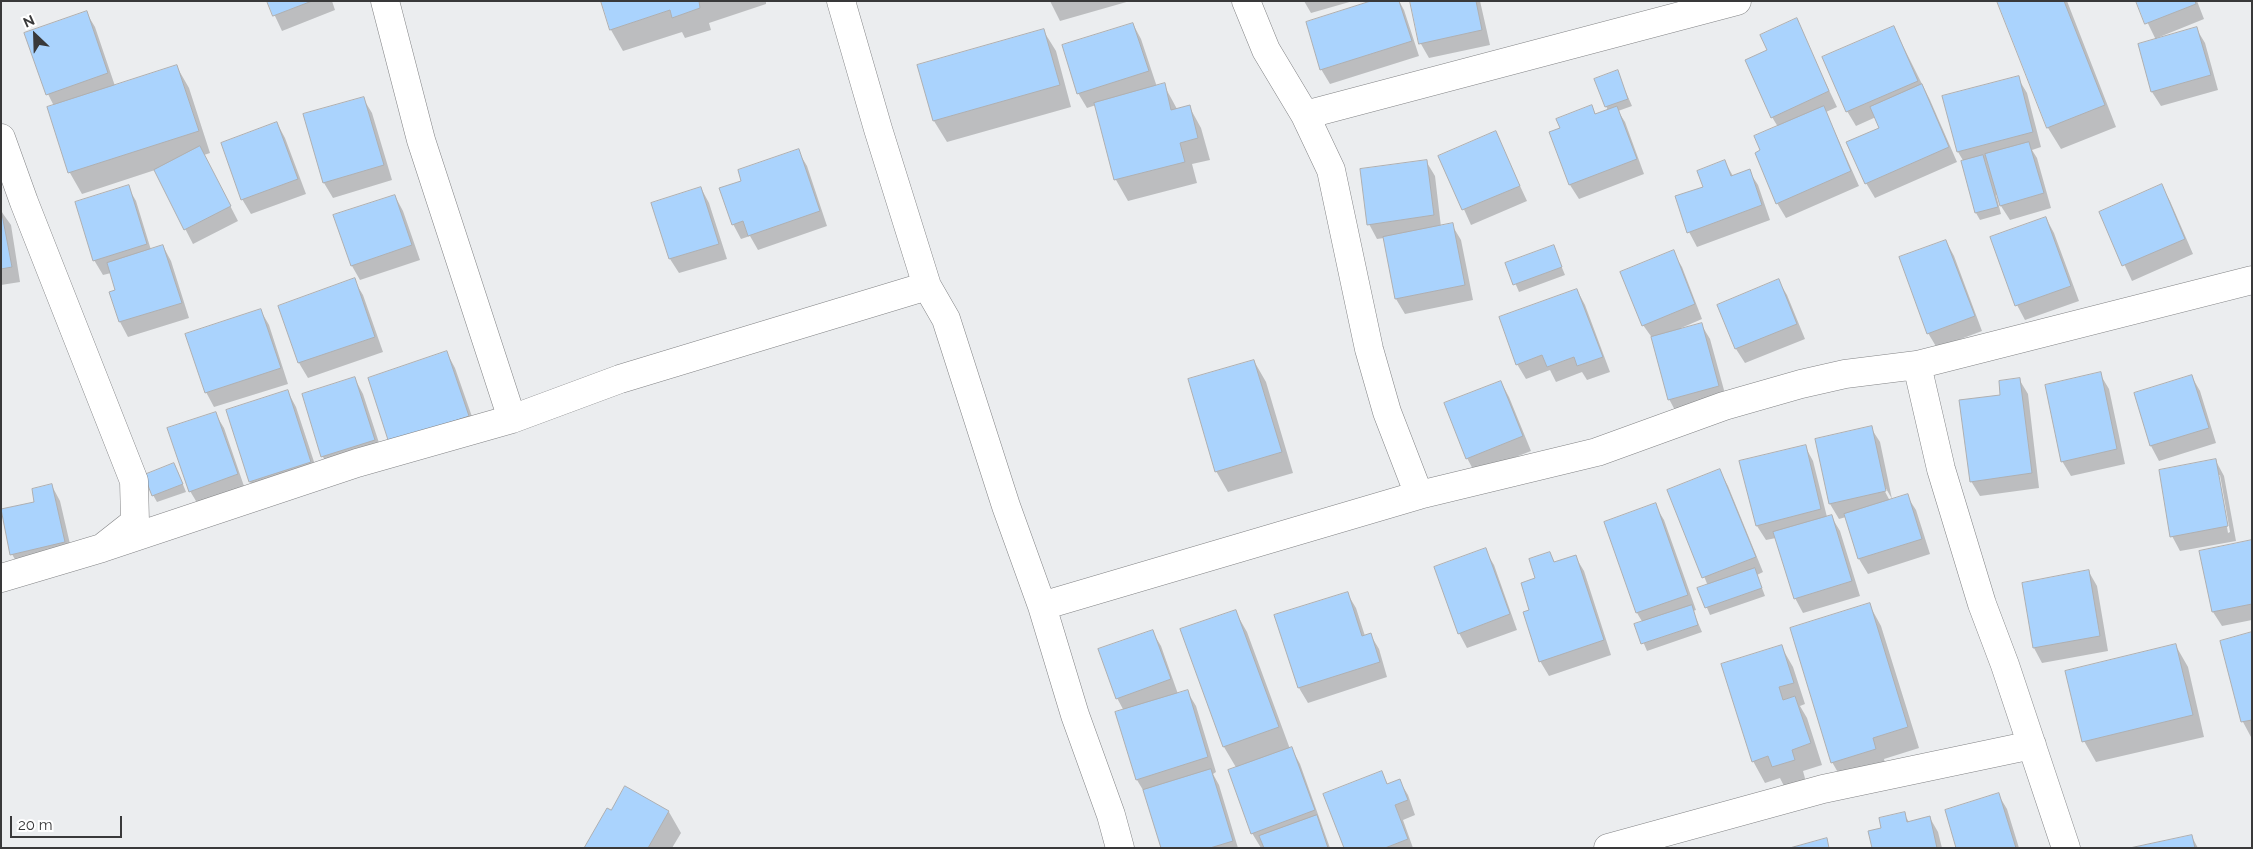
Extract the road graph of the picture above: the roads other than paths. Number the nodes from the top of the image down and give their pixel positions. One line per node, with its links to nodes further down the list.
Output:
1 (385, 1): 10 (street)
2 (841, 1): 8 (street)
3 (1246, 1): 5 (street)
4 (1737, 1): 5 (street)
5 (1305, 115): 11 (street)
6 (1, 138): 12 (street)
7 (2252, 280): 9 (street)
8 (927, 286): 10 (street); 14 (street)
9 (1917, 365): 11 (street); 15 (street)
10 (512, 419): 12 (street)
11 (1419, 495): 14 (street)
12 (102, 548): 13 (street)
13 (1, 578)
14 (1042, 606): 16 (street)
15 (2032, 745): 17 (street); 18 (street)
16 (1120, 848)
17 (1608, 848)
18 (2066, 848)

